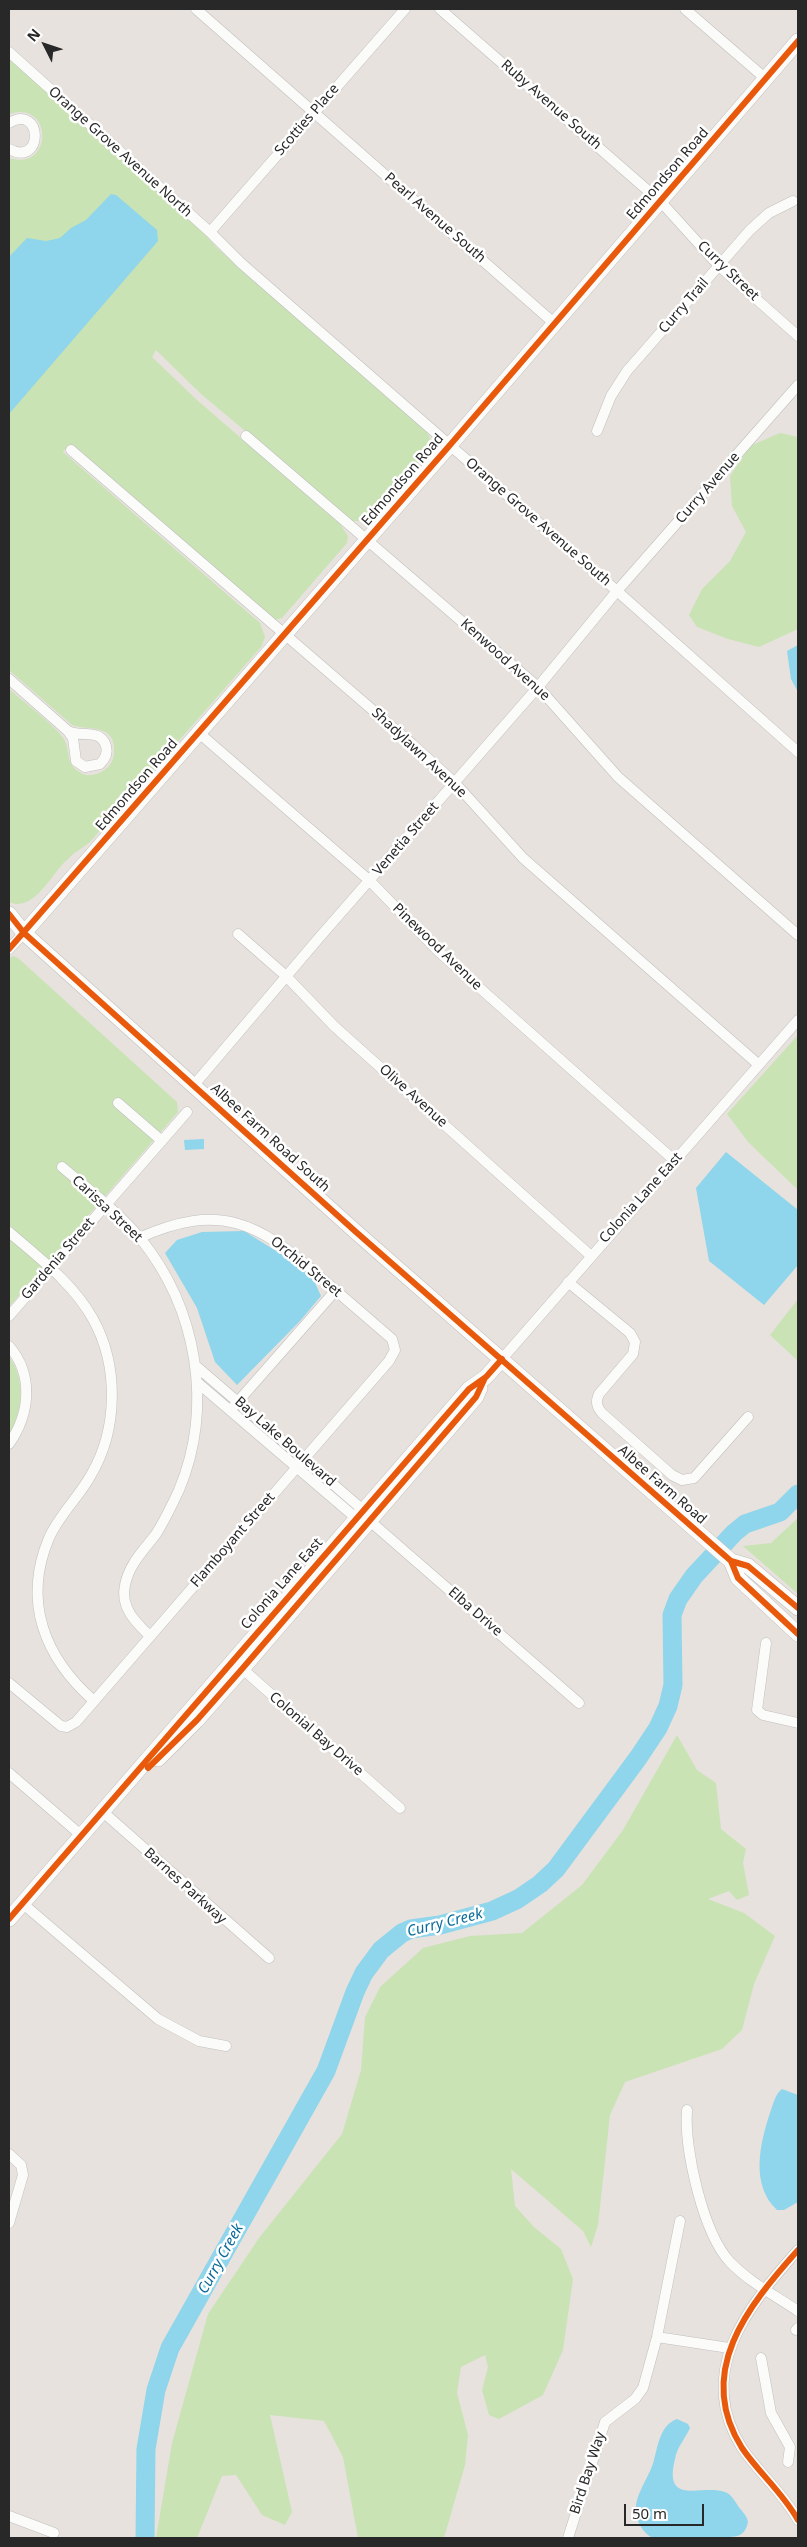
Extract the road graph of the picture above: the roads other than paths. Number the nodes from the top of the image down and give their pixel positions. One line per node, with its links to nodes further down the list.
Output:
1 (196, 9): 8 (street, Pearl Avenue South)
2 (404, 9): 8 (street, Scotties Place)
3 (440, 9): 12 (street, Ruby Avenue South)
4 (685, 9): 7 (street)
5 (798, 41): 7 (street, Edmondson Road)
6 (9, 52): 13 (street, Orange Grove Avenue North)
7 (766, 79): 12 (street, Edmondson Road)
8 (314, 113): 13 (street, Scotties Place); 15 (street, Pearl Avenue South)
9 (9, 123): 10 (street)
10 (9, 149)
11 (794, 201): 14 (street, Curry Trail)
12 (661, 202): 14 (street, Curry Street); 15 (street, Edmondson Road)
13 (210, 232): 20 (street, Orange Grove Avenue South)
14 (719, 266): 16 (street, Curry Street); 18 (street, Curry Trail)
15 (555, 324): 20 (street, Edmondson Road)
16 (798, 336)
17 (798, 385): 23 (street, Curry Avenue)
18 (597, 431)
19 (246, 436): 22 (street, Kenwood Avenue)
20 (450, 445): 22 (street, Edmondson Road); 23 (street, Orange Grove Avenue South)
21 (71, 450): 24 (street, Shadylawn Avenue)
22 (368, 539): 24 (street, Edmondson Road); 26 (street, Kenwood Avenue)
23 (617, 591): 26 (street, Venetia Street); 29 (street, Orange Grove Avenue South)
24 (284, 635): 28 (street, Edmondson Road); 30 (street, Shadylawn Avenue)
25 (9, 679): 27 (street)
26 (538, 687): 30 (street, Venetia Street); 36 (street, Kenwood Avenue)
27 (68, 731)
28 (199, 733): 31 (street, Pinewood Avenue); 34 (street, Edmondson Road)
29 (798, 752)
30 (454, 783): 31 (street, Venetia Street); 40 (street, Shadylawn Avenue)
31 (370, 881): 38 (street, Venetia Street); 45 (street, Pinewood Avenue)
32 (9, 914): 34 (street, Albee Farm Road South)
33 (9, 926): 34 (street, Albee Farm Road South)
34 (24, 933): 37 (street); 41 (street, Albee Farm Road South)
35 (238, 934): 38 (street, Olive Avenue)
36 (798, 935)
37 (9, 949)
38 (286, 976): 41 (street, Venetia Street); 50 (street, Olive Avenue)
39 (798, 1020): 40 (street, Colonia Lane East)
40 (759, 1065): 45 (street, Colonia Lane East)
41 (194, 1085): 57 (street, Albee Farm Road South)
42 (118, 1103): 44 (street)
43 (187, 1112): 44 (street, Gardenia Street)
44 (162, 1141): 47 (street, Gardenia Street)
45 (674, 1161): 50 (street, Colonia Lane East)
46 (62, 1167): 47 (street, Carissa Street)
47 (106, 1204): 49 (street, Carissa Street); 51 (street, Gardenia Street)
48 (9, 1232): 51 (street)
49 (139, 1238): 53 (street, Orchid Street); 58 (street, Carissa Street)
50 (590, 1255): 52 (street, Colonia Lane East)
51 (50, 1268): 54 (street, Gardenia Street); 74 (street)
52 (568, 1282): 57 (street, Colonia Lane East); 62 (street)
53 (336, 1290): 56 (street, Orchid Street); 60 (street)
54 (9, 1316)
55 (9, 1346): 63 (street)
56 (395, 1350): 64 (street, Flamboyant Street)
57 (502, 1359): 66 (street, Colonia Lane East); 67 (street, Albee Farm Road)
58 (196, 1366): 59 (street, Carissa Street); 60 (street, Bay Lake Boulevard)
59 (198, 1383): 61 (street); 70 (street, Carissa Street)
60 (238, 1402): 61 (street); 64 (street, Bay Lake Boulevard)
61 (230, 1411): 65 (street)
62 (748, 1417)
63 (9, 1444)
64 (304, 1459): 65 (street, Flamboyant Street); 66 (street, Bay Lake Boulevard)
65 (296, 1468): 66 (street); 70 (street, Flamboyant Street)
66 (363, 1517): 72 (street, Colonia Lane East); 75 (street, Elba Drive)
67 (731, 1561): 68 (street); 69 (street, Albee Farm Road)
68 (798, 1608)
69 (798, 1634)
70 (150, 1636): 74 (street, Flamboyant Street)
71 (766, 1643): 76 (street)
72 (237, 1665): 78 (street, Colonial Bay Drive); 79 (street, Colonia Lane East)
73 (9, 1683): 74 (street, Flamboyant Street)
74 (94, 1701)
75 (579, 1703)
76 (798, 1723)
77 (9, 1773): 80 (street)
78 (400, 1808)
79 (103, 1812): 80 (street, Colonia Lane East); 83 (street, Barnes Parkway)
80 (82, 1836): 81 (street, Colonia Lane East)
81 (22, 1903): 82 (street, Colonia Lane East); 84 (street)
82 (9, 1919)
83 (269, 1958)
84 (226, 2046)
85 (687, 2110): 90 (street)
86 (9, 2154): 88 (street)
87 (680, 2221): 92 (street, Bird Bay Way)
88 (9, 2223)
89 (798, 2250): 90 (street)
90 (766, 2289): 91 (street); 93 (street)
91 (798, 2311)
92 (657, 2337): 93 (street); 99 (street, Bird Bay Way)
93 (729, 2348): 97 (street)
94 (761, 2358): 95 (street)
95 (788, 2462)
96 (9, 2516): 98 (street)
97 (798, 2520)
98 (54, 2533)
99 (568, 2538)

